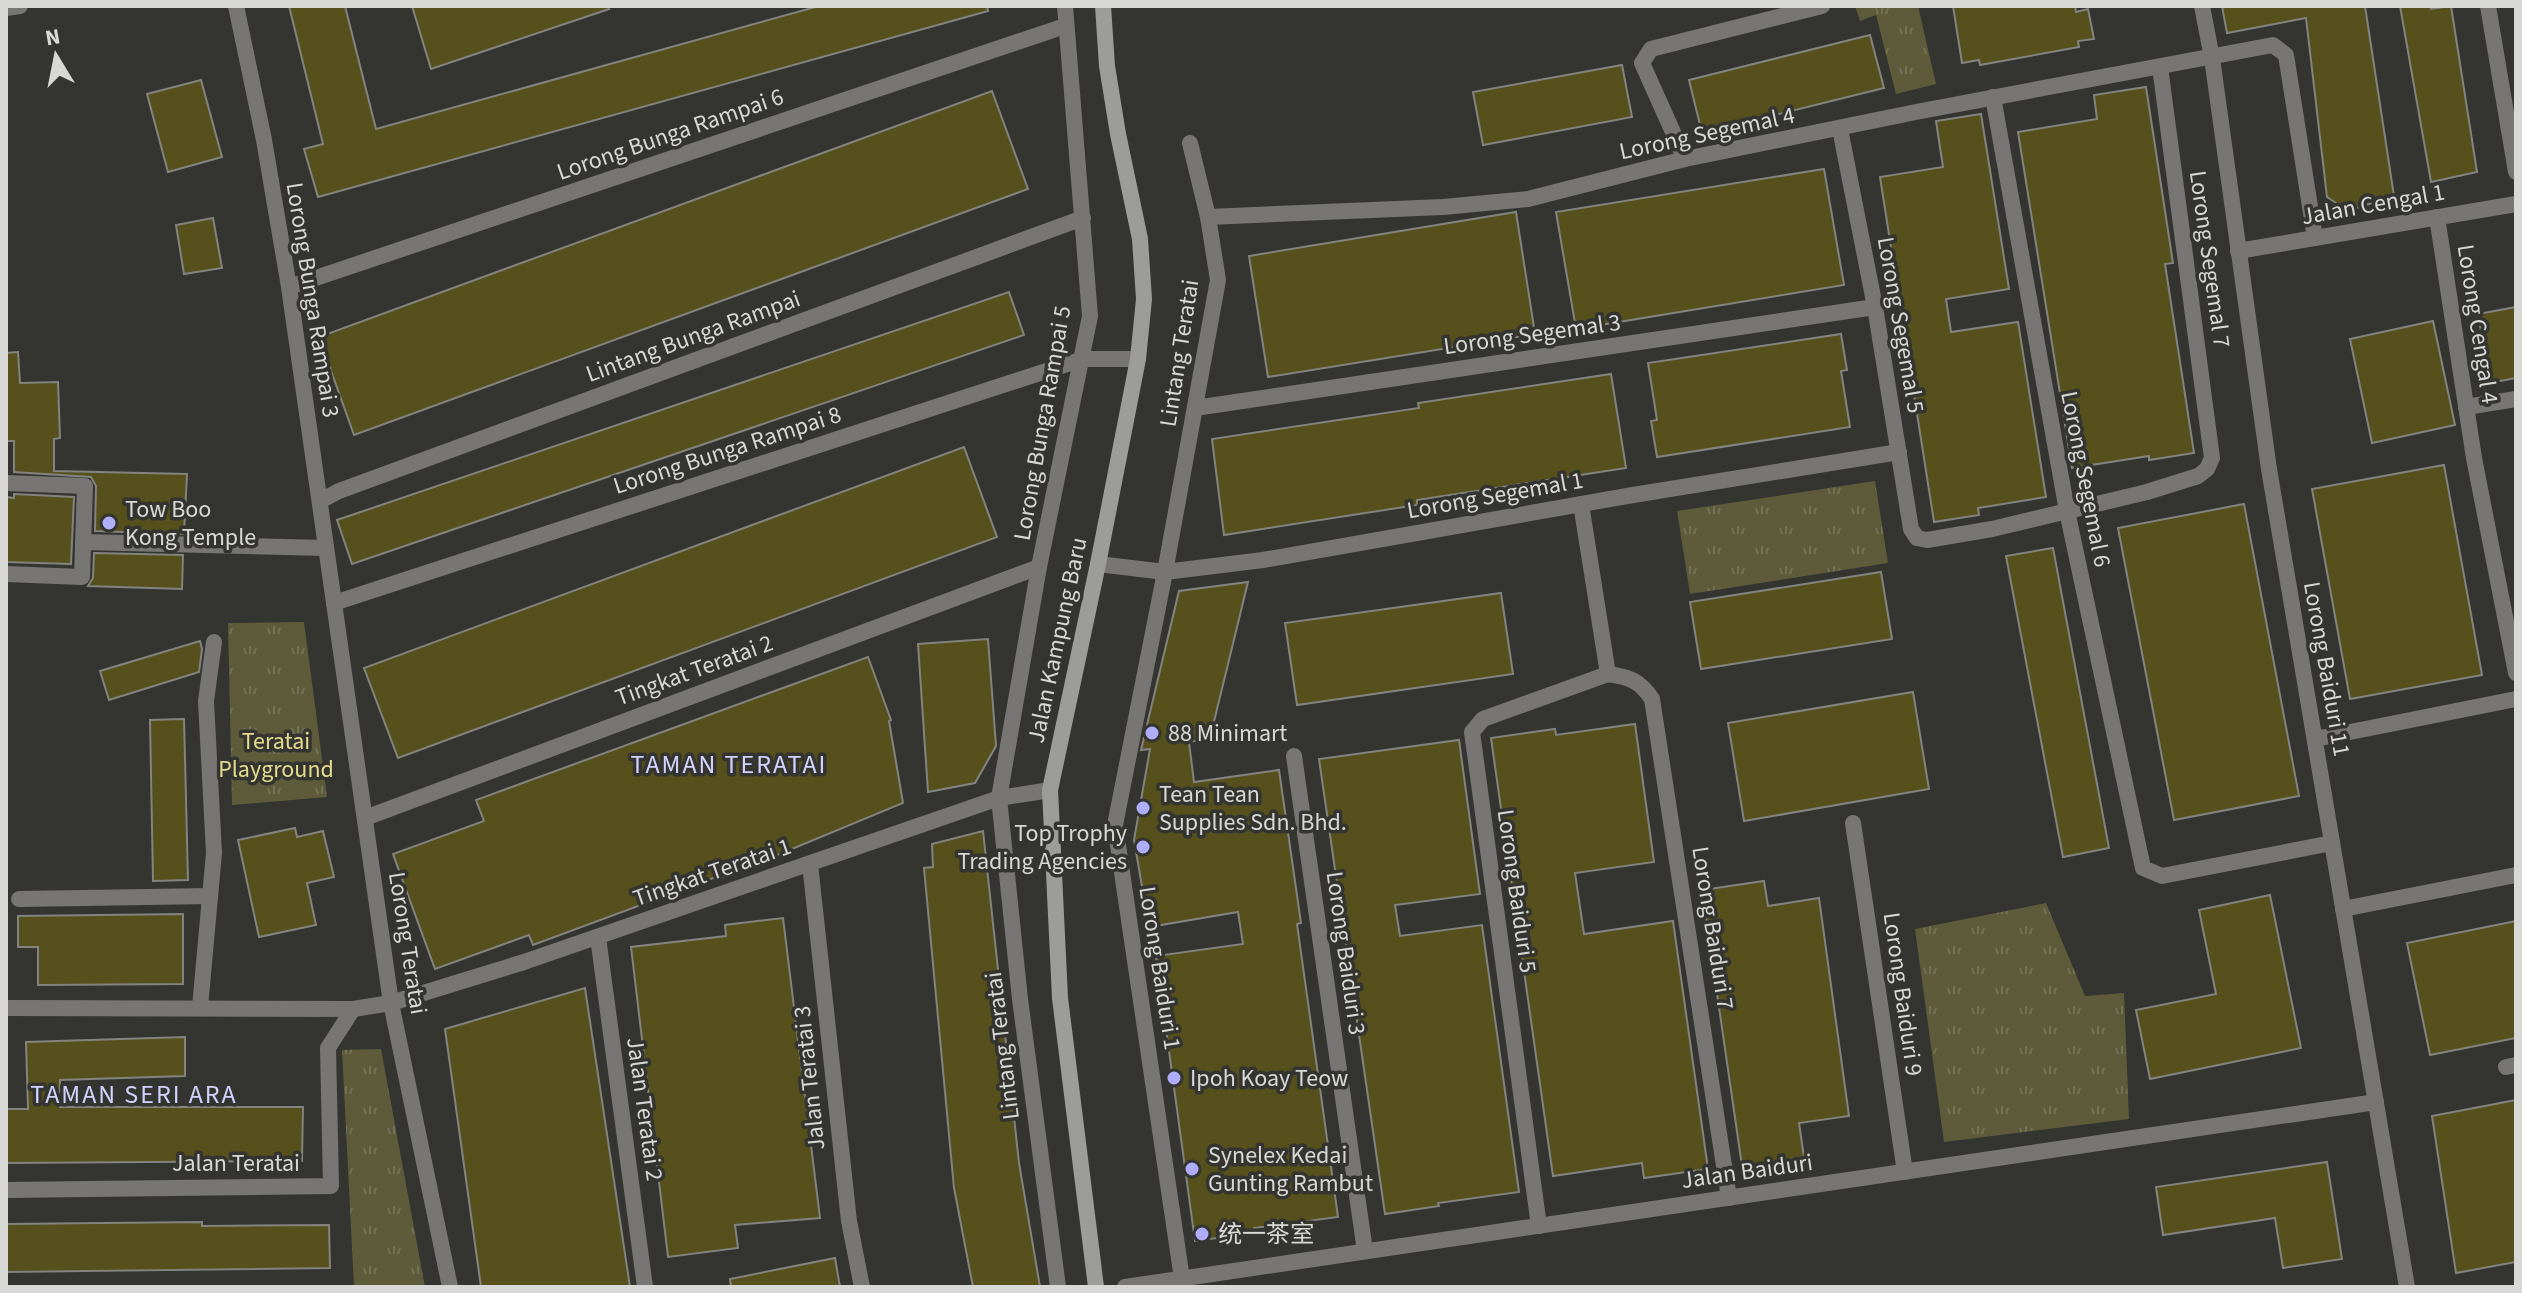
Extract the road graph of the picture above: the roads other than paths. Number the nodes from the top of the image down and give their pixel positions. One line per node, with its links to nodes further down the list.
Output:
1 (20, 6): 8 (street)
2 (236, 6): 23 (street, Lorong Bunga Rampai 3)
3 (1065, 6): 9 (street, Lorong Bunga Rampai 5)
4 (1103, 6): 26 (street, Jalan Kampung Baru)
5 (1822, 6): 15 (street)
6 (2202, 6): 10 (street, Lorong Baiduri 11)
7 (2488, 6): 16 (street)
8 (6, 8)
9 (1065, 26): 20 (street, Lorong Bunga Rampai 5); 23 (street, Lorong Bunga Rampai 6)
10 (2212, 58): 11 (street, Lorong Segemal 4); 21 (street, Lorong Segemal 4); 22 (street, Lorong Baiduri 11)
11 (2160, 67): 12 (street, Lorong Segemal 4); 34 (street, Lorong Segemal 7)
12 (1993, 97): 13 (street, Lorong Segemal 4); 34 (street, Lorong Segemal 6)
13 (1840, 129): 15 (street, Lorong Segemal 4); 24 (street, Lorong Segemal 5)
14 (1190, 143): 18 (street, Lintang Teratai)
15 (1685, 159): 18 (street, Lorong Segemal 4)
16 (2516, 172)
17 (2516, 204): 19 (street, Jalan Cengal 1)
18 (1208, 217): 29 (street, Lintang Teratai)
19 (2437, 217): 21 (street, Jalan Cengal 1); 28 (street, Lorong Cengal 4)
20 (1083, 218): 25 (street, Lorong Bunga Rampai 5); 32 (street, Lintang Bunga Rampai)
21 (2315, 238): 22 (street, Jalan Cengal 1)
22 (2238, 251): 47 (street, Lorong Baiduri 11)
23 (289, 287): 32 (street, Lorong Bunga Rampai 3)
24 (1875, 307): 29 (street, Lorong Segemal 3); 30 (street, Lorong Segemal 5)
25 (1083, 359): 26 (street, Lorong Bunga Rampai 8); 38 (street, Lorong Bunga Rampai 5); 41 (street, Lorong Bunga Rampai 8)
26 (1138, 359): 37 (street, Jalan Kampung Baru)
27 (2516, 399): 28 (street)
28 (2466, 407): 43 (street, Lorong Cengal 4)
29 (1195, 408): 39 (street, Lintang Teratai)
30 (1899, 452): 33 (street, Lorong Segemal 1); 34 (street, Lorong Segemal 5)
31 (6, 483): 35 (street)
32 (320, 501): 36 (street, Lorong Bunga Rampai 3)
33 (1581, 504): 39 (street, Lorong Segemal 1); 44 (street)
34 (2067, 511): 53 (street, Lorong Segemal 6)
35 (83, 542): 36 (street); 40 (street)
36 (326, 548): 41 (street, Lorong Bunga Rampai 3)
37 (1098, 564): 39 (street, Lorong Segemal 1); 49 (street, Jalan Kampung Baru)
38 (1039, 567): 50 (street, Lorong Bunga Rampai 5); 51 (street, Tingkat Teratai 2)
39 (1165, 572): 70 (street, Lorong Baiduri 1)
40 (6, 574)
41 (334, 603): 51 (street, Lorong Teratai)
42 (214, 642): 56 (street)
43 (2516, 673)
44 (1608, 674): 45 (street, Lorong Baiduri 5); 68 (street, Lorong Baiduri 5)
45 (1629, 677): 67 (street, Lorong Baiduri 7)
46 (2516, 699): 47 (street)
47 (2315, 739): 53 (street, Lorong Baiduri 11)
48 (1294, 756): 69 (street, Lorong Baiduri 3)
49 (1050, 790): 50 (street, Tingkat Teratai 1); 75 (street, Jalan Kampung Baru)
50 (999, 798): 54 (street, Tingkat Teratai 1); 74 (street, Lintang Teratai)
51 (365, 818): 60 (street, Lorong Teratai)
52 (1853, 823): 65 (street, Lorong Baiduri 9)
53 (2332, 843): 58 (street, Lorong Baiduri 11)
54 (810, 864): 59 (street, Tingkat Teratai 1); 73 (street, Jalan Teratai 3)
55 (2516, 875): 58 (street)
56 (210, 896): 57 (street); 61 (street)
57 (19, 899)
58 (2343, 909): 64 (street, Lorong Baiduri 11)
59 (598, 937): 60 (street, Tingkat Teratai 1); 72 (street, Jalan Teratai 2)
60 (391, 1003): 63 (street); 71 (street, Lorong Teratai)
61 (200, 1007): 62 (street); 63 (street)
62 (6, 1008)
63 (353, 1009): 66 (street, Jalan Teratai)
64 (2376, 1102): 65 (street, Jalan Baiduri); 77 (street, Lorong Baiduri 11)
65 (1905, 1172): 67 (street, Jalan Baiduri)
66 (6, 1190)
67 (1729, 1198): 68 (street, Jalan Baiduri)
68 (1539, 1226): 69 (street, Jalan Baiduri)
69 (1365, 1251): 70 (street, Jalan Baiduri)
70 (1182, 1279): 76 (street, Jalan Baiduri)
71 (450, 1287)
72 (645, 1287)
73 (862, 1287)
74 (1058, 1287)
75 (1096, 1287)
76 (1125, 1287)
77 (2407, 1287)

